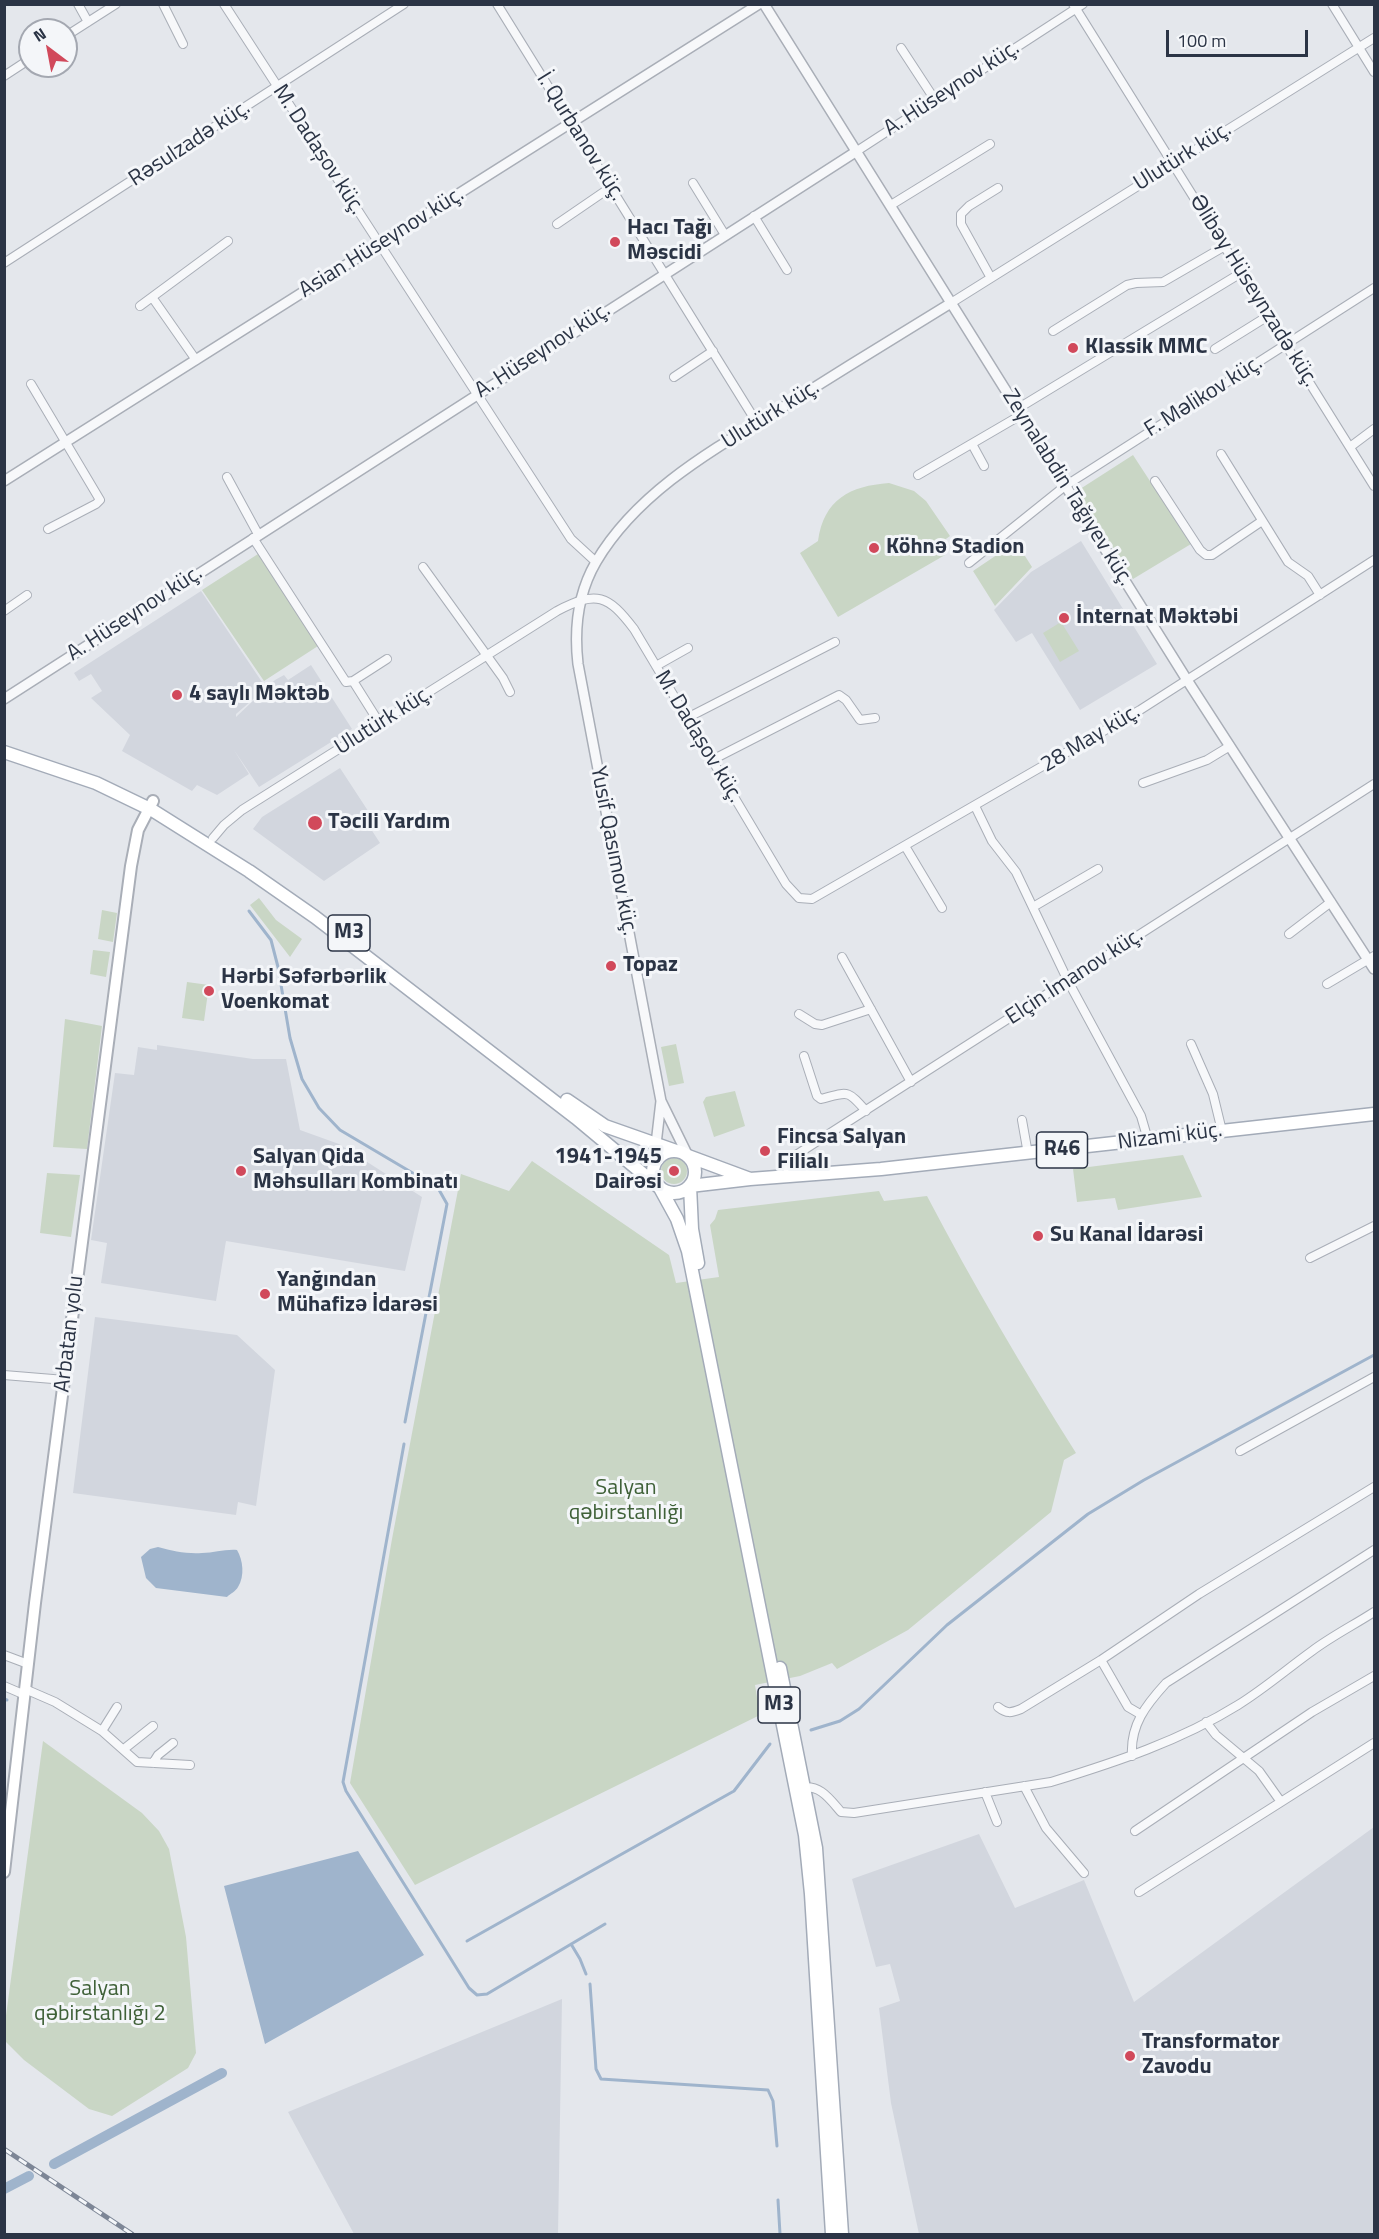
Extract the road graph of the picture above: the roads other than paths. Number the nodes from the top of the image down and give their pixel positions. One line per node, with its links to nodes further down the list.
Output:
1 (78, 4): 11 (street)
2 (116, 4): 11 (street)
3 (163, 4): 14 (street)
4 (224, 4): 20 (street, M. Dadaşov küç.)
5 (404, 4): 20 (street, Rəsulzadə küç.)
6 (497, 4): 22 (street, İ. Qurbanov küç.)
7 (759, 4): 22 (street, Asian Hüseynov küç.)
8 (764, 4): 24 (street, Zeynalabdin Tağıyev küç.)
9 (1332, 4): 15 (street)
10 (1077, 6): 21 (street, A. Hüseynov küç.); 25 (street, Əlibəy Hüseynzadə küç.)
11 (88, 22): 12 (street)
12 (78, 28)
13 (1374, 38): 15 (street, Ulutürk küç.)
14 (183, 44)
15 (1359, 47): 18 (street); 25 (street, Ulutürk küç.)
16 (901, 48): 21 (street)
17 (18, 67): 19 (street)
18 (1374, 72)
19 (4, 76)
20 (276, 87): 34 (street, M. Dadaşov küç.); 36 (street, Rəsulzadə küç.)
21 (935, 100): 24 (street, A. Hüseynov küç.)
22 (572, 124): 27 (street, İ. Qurbanov küç.); 34 (street, Asian Hüseynov küç.)
23 (990, 144): 29 (street)
24 (857, 151): 29 (street, Zeynalabdin Tağıyev küç.); 30 (street, A. Hüseynov küç.)
25 (1173, 164): 35 (street, Əlibəy Hüseynzadə küç.); 40 (street, Ulutürk küç.)
26 (693, 183): 32 (street)
27 (612, 188): 31 (street); 38 (street, İ. Qurbanov küç.)
28 (998, 188): 40 (street)
29 (891, 205): 43 (street, Zeynalabdin Tağıyev küç.)
30 (754, 216): 32 (street, A. Hüseynov küç.); 37 (street)
31 (557, 224)
32 (725, 235): 38 (street, A. Hüseynov küç.)
33 (228, 241): 42 (street)
34 (379, 245): 50 (street, Asian Hüseynov küç.); 53 (street, M. Dadaşov küç.)
35 (1225, 246): 39 (street, Əlibəy Hüseynzadə küç.); 46 (street)
36 (4, 262)
37 (787, 270)
38 (665, 273): 49 (street, İ. Qurbanov küç.); 53 (street, A. Hüseynov küç.)
39 (1241, 273): 45 (street, Əlibəy Hüseynzadə küç.); 54 (street)
40 (991, 278): 43 (street, Ulutürk küç.)
41 (1374, 288): 47 (street, F. Məlikov küç.)
42 (152, 297): 44 (street); 50 (street)
43 (951, 303): 54 (street, Zeynalabdin Tağıyev küç.); 55 (street, Ulutürk küç.)
44 (140, 306)
45 (1268, 316): 47 (street, Əlibəy Hüseynzadə küç.); 48 (street)
46 (1053, 331)
47 (1287, 345): 59 (street, Əlibəy Hüseynzadə küç.); 66 (street, F. Məlikov küç.)
48 (1215, 349)
49 (713, 351): 51 (street); 55 (street, İ. Qurbanov küç.)
50 (196, 360): 57 (street, Asian Hüseynov küç.)
51 (674, 377)
52 (31, 384): 57 (street)
53 (477, 394): 70 (street, A. Hüseynov küç.); 72 (street, M. Dadaşov küç.)
54 (1019, 412): 58 (street); 66 (street, Zeynalabdin Tağıyev küç.)
55 (757, 423): 72 (street, Ulutürk küç.)
56 (1374, 429): 59 (street)
57 (66, 442): 64 (street, Asian Hüseynov küç.); 69 (street)
58 (972, 444): 61 (street); 62 (street)
59 (1350, 447): 67 (street, Əlibəy Hüseynzadə küç.)
60 (1221, 454): 68 (street)
61 (984, 466)
62 (918, 475)
63 (227, 477): 70 (street)
64 (4, 481)
65 (1155, 481): 68 (street)
66 (1065, 486): 73 (street, F. Məlikov küç.); 84 (street, Zeynalabdin Tağıyev küç.)
67 (1374, 486)
68 (1262, 521): 75 (street)
69 (48, 529)
70 (255, 536): 85 (street); 87 (street, A. Hüseynov küç.)
71 (1374, 560): 75 (street, 28 May küç.)
72 (596, 561): 77 (street, Ulutürk küç.)
73 (969, 563)
74 (423, 567): 81 (street)
75 (1320, 595): 84 (street, 28 May küç.)
76 (27, 596): 78 (street)
77 (582, 600): 81 (street, Ulutürk küç.); 83 (street, M. Dadaşov küç.); 118 (street, Yusif Qasımov küç.)
78 (4, 610)
79 (835, 642): 88 (street)
80 (688, 648): 83 (street)
81 (487, 655): 86 (street); 90 (street, Ulutürk küç.)
82 (387, 659): 85 (street)
83 (656, 666): 88 (street, M. Dadaşov küç.)
84 (1187, 680): 92 (street, Zeynalabdin Tağıyev küç.); 98 (street, 28 May küç.)
85 (353, 681): 90 (street)
86 (510, 692)
87 (4, 699)
88 (687, 718): 94 (street, M. Dadaşov küç.)
89 (875, 718): 94 (street)
90 (381, 724): 99 (street, Ulutürk küç.)
91 (4, 745): 97 (main road, M3)
92 (1230, 746): 95 (street); 100 (street, Zeynalabdin Tağıyev küç.)
93 (4, 752): 97 (main road)
94 (712, 760): 103 (street, M. Dadaşov küç.)
95 (1143, 783)
96 (1374, 784): 100 (street, Elçin İmanov küç.)
97 (151, 804): 99 (main road, M3); 132 (main road); 137 (main road, Arbatan yolu)
98 (975, 807): 101 (street, 28 May küç.); 105 (street)
99 (213, 838): 124 (main road, M3)
100 (1290, 838): 104 (street, Zeynalabdin Tağıyev küç.); 111 (street, Elçin İmanov küç.)
101 (905, 846): 103 (street, 28 May küç.); 106 (street)
102 (1098, 869): 105 (street)
103 (799, 898)
104 (1331, 902): 107 (street); 109 (street, Zeynalabdin Tağıyev küç.)
105 (1033, 907): 111 (street)
106 (942, 908)
107 (1289, 934)
108 (842, 957): 113 (street)
109 (1372, 958): 110 (street, Zeynalabdin Tağıyev küç.); 112 (street)
110 (1374, 969)
111 (1068, 981): 117 (street, Elçin İmanov küç.); 123 (street)
112 (1327, 984)
113 (871, 1009): 114 (street); 117 (street)
114 (799, 1014)
115 (1191, 1044): 122 (street)
116 (804, 1056): 119 (street)
117 (911, 1082): 119 (street, Elçin İmanov küç.)
118 (661, 1101): 124 (street); 127 (street)
119 (866, 1111): 129 (street, Elçin İmanov küç.)
120 (1374, 1114): 122 (main road, Nizami küç. / R46)
121 (1022, 1120): 126 (street)
122 (1222, 1131): 123 (main road, Nizami küç. / R46)
123 (1148, 1140): 126 (main road, Nizami küç. / R46)
124 (656, 1144): 125 (main road, M3); 128 (street)
125 (676, 1150): 127 (main road); 128 (main road)
126 (1028, 1154): 129 (main road, Nizami küç. / R46)
127 (688, 1156): 130 (main road); 131 (main road)
128 (653, 1170): 132 (main road)
129 (787, 1176): 130 (main road, Nizami küç. / R46)
130 (750, 1179): 131 (main road, Nizami küç.)
131 (690, 1186): 132 (main road); 162 (main road)
132 (660, 1188): 162 (main road, M3)
133 (1374, 1226): 134 (street)
134 (1310, 1258)
135 (4, 1375): 137 (street)
136 (1374, 1377): 138 (street)
137 (65, 1380): 144 (main road, Arbatan yolu)
138 (1240, 1451)
139 (1374, 1487): 143 (street)
140 (1374, 1550): 150 (street)
141 (1374, 1612): 151 (street)
142 (4, 1655): 144 (street)
143 (1101, 1659): 149 (street); 150 (street)
144 (27, 1664): 147 (main road, Arbatan yolu)
145 (1374, 1677): 158 (street)
146 (4, 1686): 147 (street)
147 (25, 1692): 153 (street); 167 (main road, Arbatan yolu)
148 (117, 1707): 153 (street)
149 (998, 1707)
150 (1140, 1714): 157 (street)
151 (1206, 1722): 157 (street); 158 (street)
152 (153, 1726): 156 (street)
153 (102, 1731): 156 (street)
154 (173, 1743): 159 (street)
155 (1374, 1743): 164 (street)
156 (124, 1749): 159 (street)
157 (1132, 1756): 161 (street)
158 (1243, 1758): 164 (street); 166 (street)
159 (153, 1763): 160 (street)
160 (190, 1765)
161 (1024, 1786): 163 (street); 168 (street)
162 (800, 1787): 163 (street); 170 (main road, M3); 171 (main road)
163 (986, 1792): 165 (street)
164 (1281, 1802): 169 (street)
165 (997, 1822)
166 (1135, 1831)
167 (4, 1872)
168 (1084, 1873)
169 (1139, 1892)
170 (832, 2235)
171 (842, 2235)

